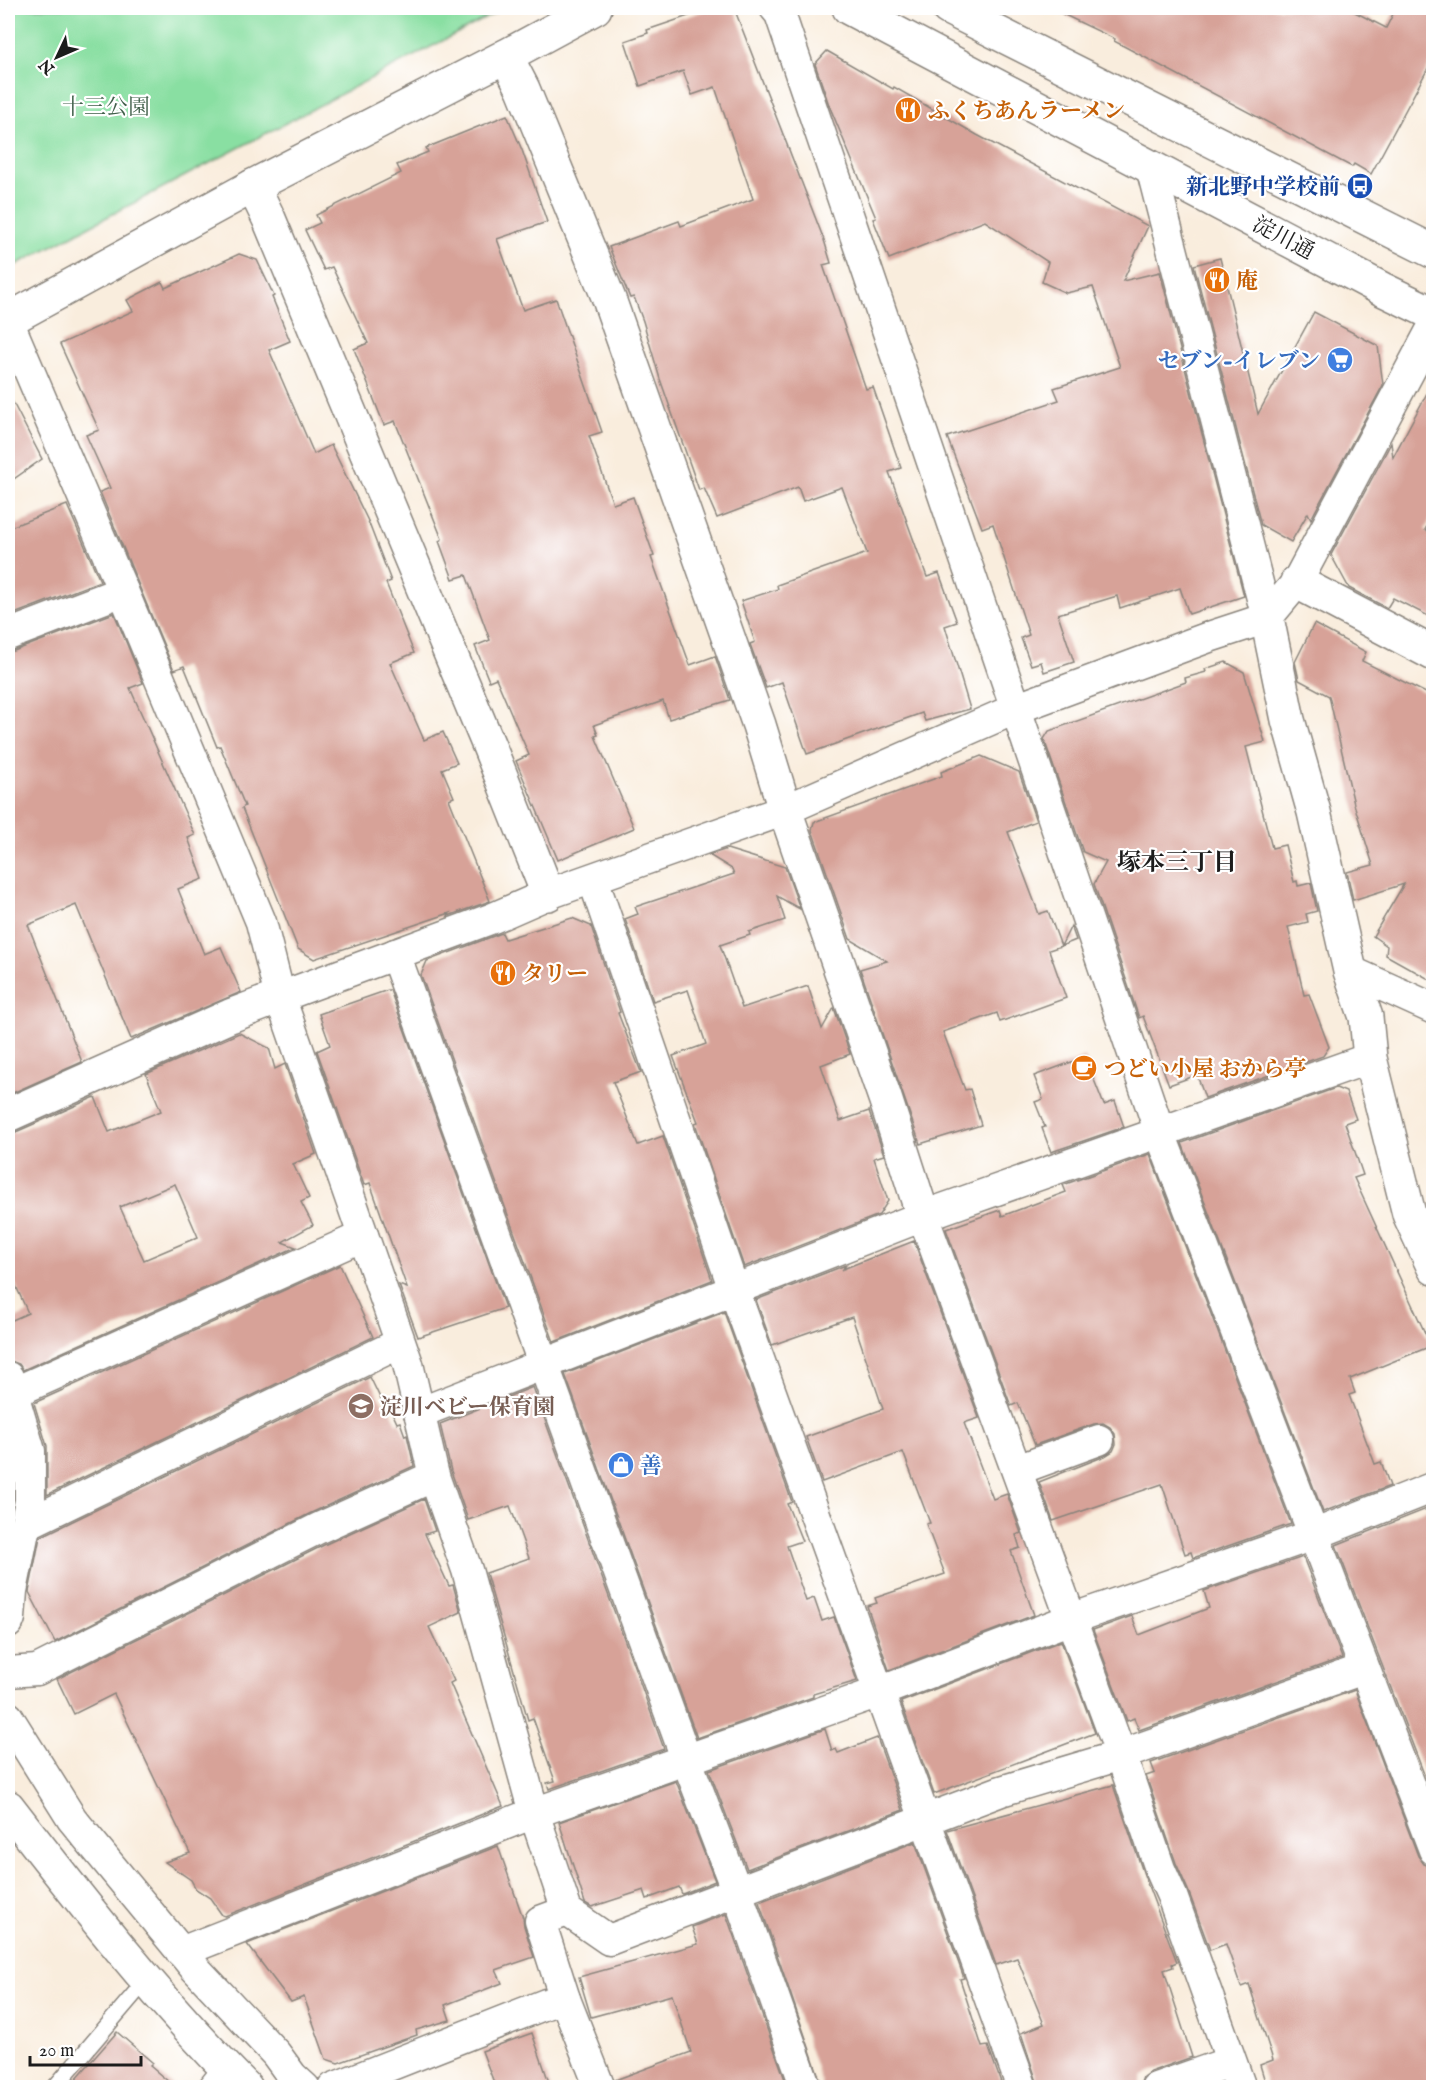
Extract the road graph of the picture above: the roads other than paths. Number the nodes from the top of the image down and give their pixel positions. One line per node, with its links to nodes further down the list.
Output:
1 (595, 8): 5 (street)
2 (775, 8): 17 (street)
3 (849, 8): 6 (street, 淀川通)
4 (948, 8): 8 (street)
5 (506, 56): 7 (street); 18 (street)
6 (1151, 167): 9 (street, 淀川通); 14 (street)
7 (253, 186): 10 (street); 20 (street)
8 (1434, 252)
9 (1434, 314)
10 (8, 320): 13 (street)
11 (1434, 325): 12 (street)
12 (1297, 582): 14 (street); 16 (street)
13 (123, 591): 15 (street); 23 (street)
14 (1267, 618): 17 (street); 22 (street)
15 (8, 635)
16 (1434, 654)
17 (1015, 709): 18 (street); 27 (street)
18 (785, 810): 19 (street); 28 (street)
19 (593, 879): 20 (street); 31 (street)
20 (548, 894): 21 (street)
21 (395, 954): 23 (street); 33 (street)
22 (1350, 971): 24 (street); 25 (street)
23 (280, 997): 26 (street); 29 (street)
24 (1434, 1009)
25 (1370, 1058): 27 (street); 30 (street)
26 (8, 1115)
27 (1160, 1133): 28 (street); 41 (street)
28 (923, 1216): 31 (street); 37 (street)
29 (363, 1236): 32 (street); 34 (street)
30 (1434, 1268)
31 (734, 1290): 33 (street); 46 (street)
32 (400, 1343): 35 (street); 40 (street)
33 (543, 1365): 35 (street); 49 (street)
34 (10, 1385): 40 (street)
35 (419, 1413): 38 (street)
36 (1099, 1440): 37 (street)
37 (1017, 1470): 42 (street)
38 (434, 1476): 45 (street); 51 (street)
39 (1434, 1487): 41 (street)
40 (25, 1525): 43 (street)
41 (1313, 1535): 42 (street); 44 (street)
42 (1071, 1619): 46 (street); 48 (street)
43 (8, 1623)
44 (1363, 1669): 48 (street); 53 (street)
45 (8, 1672)
46 (879, 1692): 49 (street); 52 (street)
47 (8, 1717): 56 (street)
48 (1121, 1755): 52 (street); 59 (street)
49 (687, 1761): 51 (street); 54 (street)
50 (8, 1807): 57 (street)
51 (534, 1814): 55 (street); 56 (street)
52 (925, 1820): 54 (street); 67 (street)
53 (1434, 1850)
54 (737, 1892): 55 (street); 66 (street)
55 (567, 1911): 58 (street)
56 (181, 1952): 63 (street)
57 (147, 1978): 60 (street); 61 (lane)
58 (565, 1999): 64 (street); 65 (street)
59 (1236, 2075): 68 (street)
60 (214, 2076): 62 (street)
61 (54, 2088)
62 (246, 2088)
63 (305, 2088)
64 (333, 2088)
65 (600, 2088)
66 (806, 2088)
67 (1022, 2088)
68 (1156, 2088)

